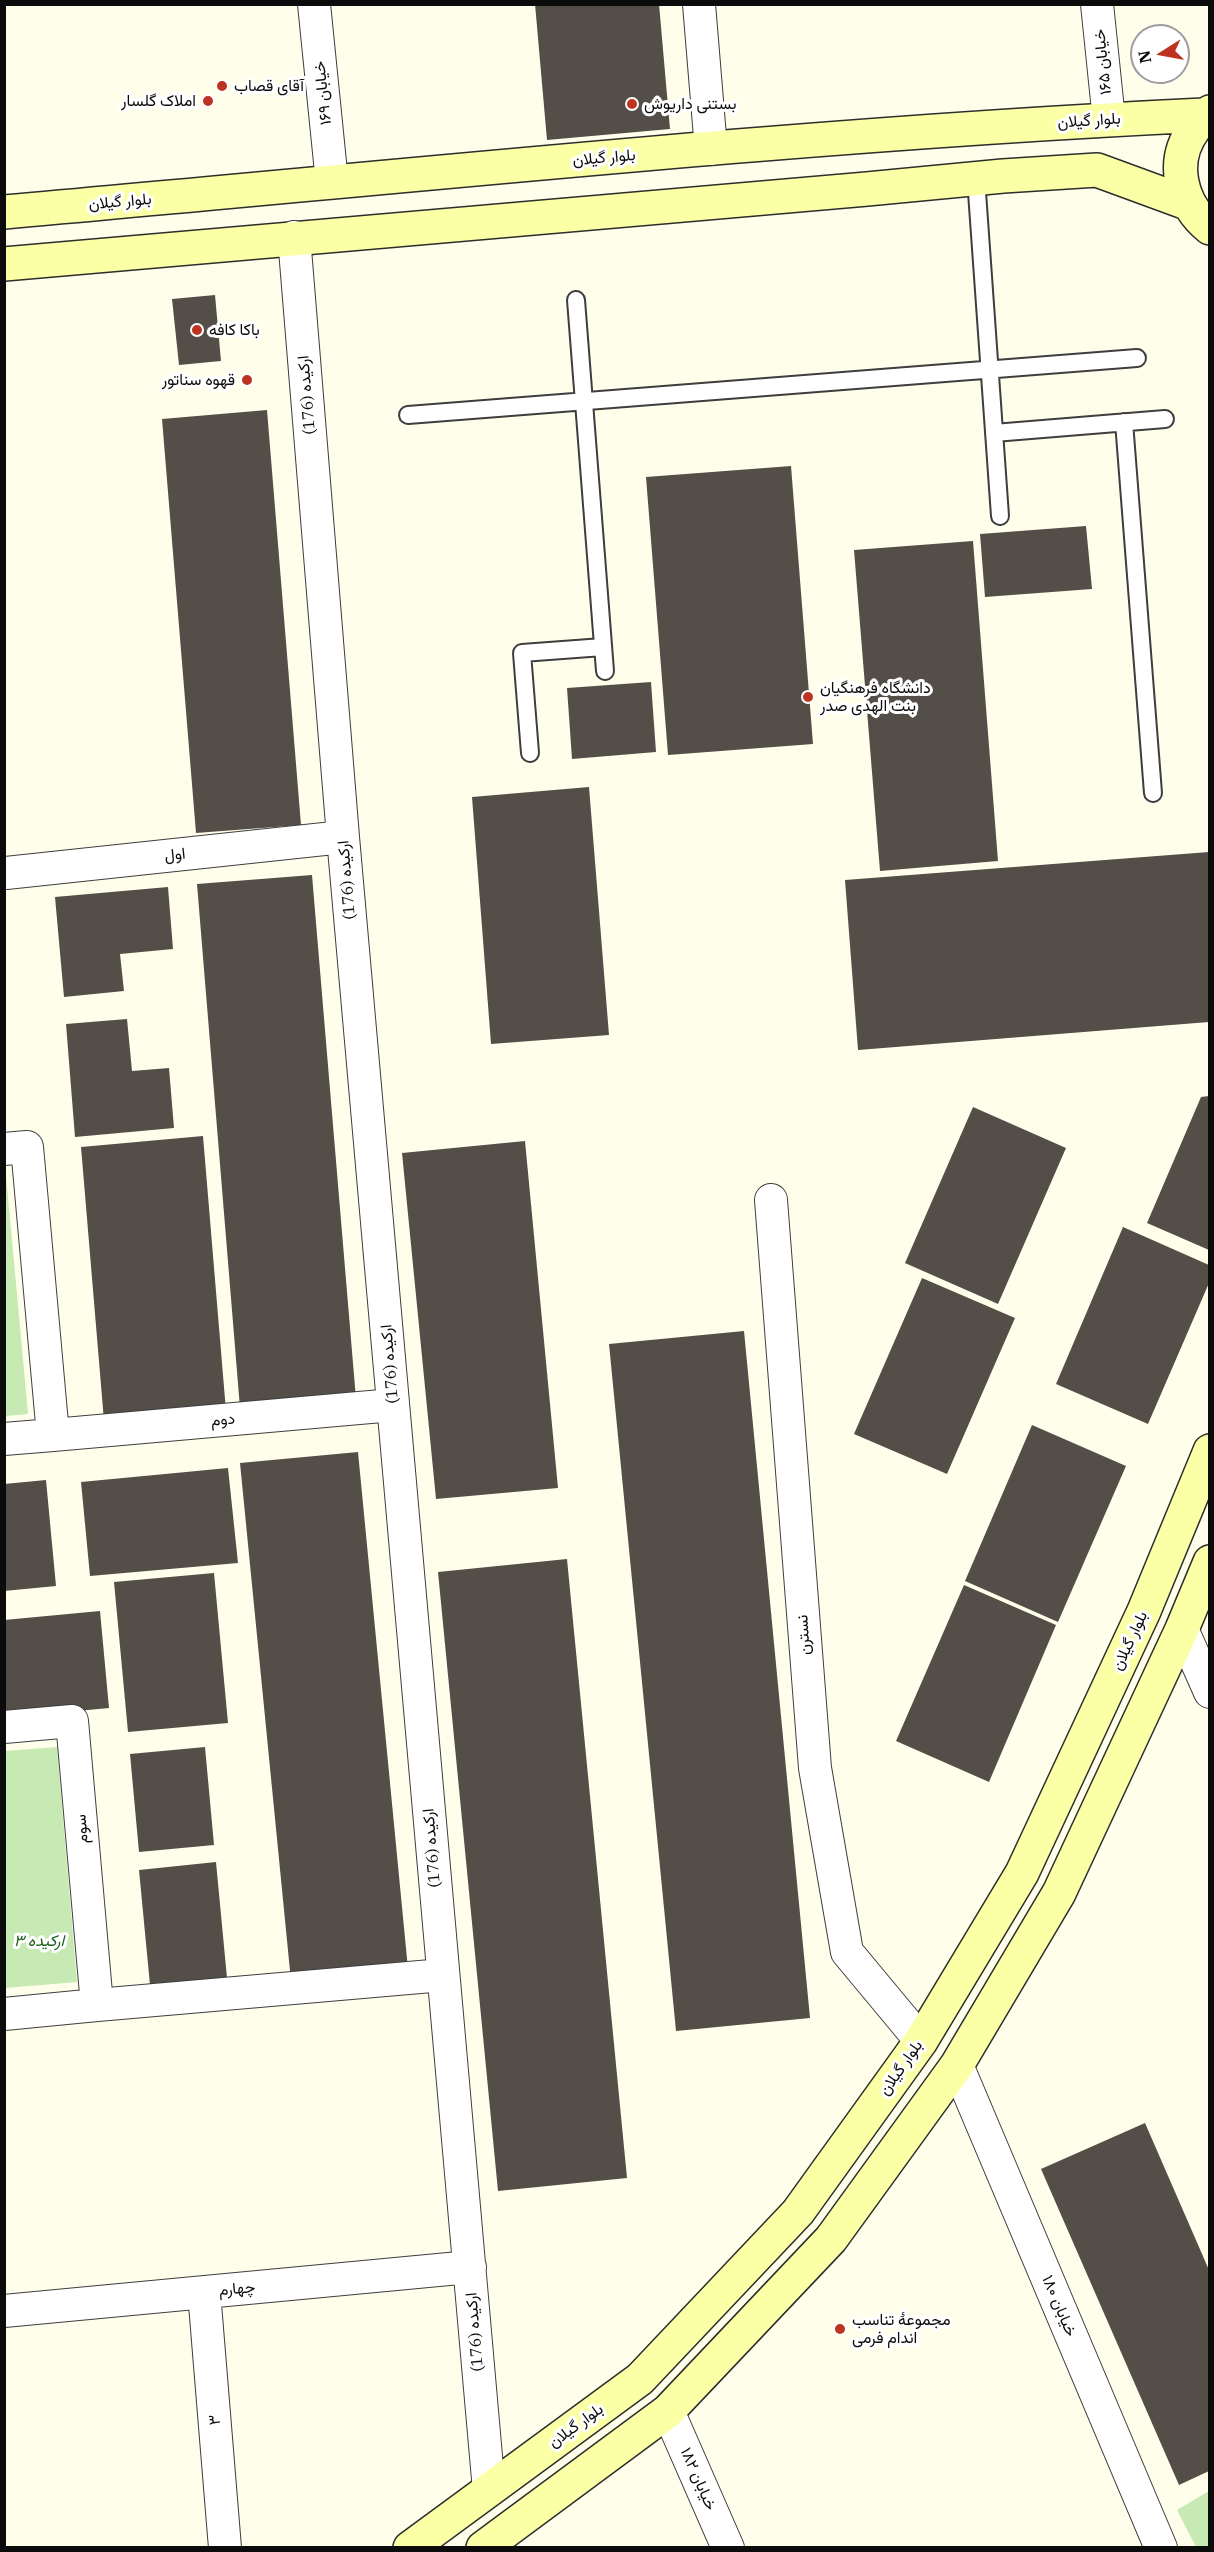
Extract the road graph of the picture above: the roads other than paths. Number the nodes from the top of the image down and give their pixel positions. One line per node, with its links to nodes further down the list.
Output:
1 (314, 4): 8 (street, خیابان ۱۶۹)
2 (699, 4): 6 (street)
3 (1097, 4): 5 (street, خیابان ۱۶۵)
4 (1207, 114): 5 (main road, بلوار گیلان); 9 (main road)
5 (1108, 120): 6 (main road, بلوار گیلان)
6 (711, 148): 8 (main road, بلوار گیلان)
7 (976, 178): 9 (main road); 12 (main road); 16 (lane)
8 (332, 183): 10 (main road, بلوار گیلان)
9 (1187, 203): 11 (main road)
10 (4, 212)
11 (1209, 229)
12 (294, 237): 13 (main road); 27 (street, ارکیده (176))
13 (4, 264)
14 (576, 300): 17 (lane)
15 (1137, 358): 16 (lane)
16 (989, 369): 17 (lane); 21 (lane)
17 (584, 401): 18 (lane); 23 (lane)
18 (408, 415)
19 (1165, 419): 20 (lane)
20 (1124, 422): 21 (lane); 26 (lane)
21 (994, 433): 22 (lane)
22 (1000, 516)
23 (603, 646): 24 (lane); 25 (lane)
24 (605, 671)
25 (530, 753)
26 (1153, 793)
27 (344, 837): 28 (street, اول); 31 (street, ارکیده (176))
28 (5, 869)
29 (4, 1149): 32 (street)
30 (771, 1200): 42 (street, نسترن)
31 (393, 1405): 32 (street, دوم); 39 (street, ارکیده (176))
32 (53, 1435): 33 (street, دوم)
33 (4, 1439)
34 (1209, 1451): 42 (main road, بلوار گیلان)
35 (1209, 1562): 36 (main road)
36 (1182, 1629): 37 (street); 43 (main road)
37 (1209, 1692)
38 (4, 1727): 40 (street, سوم)
39 (444, 1975): 40 (street); 44 (street, ارکیده (176))
40 (97, 2005): 41 (street)
41 (4, 2014)
42 (921, 2041): 48 (main road, بلوار گیلان)
43 (957, 2065): 47 (main road); 53 (street, خیابان ۱۸۰)
44 (470, 2267): 45 (street, چهارم); 48 (street, ارکیده (176))
45 (204, 2292): 46 (street, چهارم); 49 (street, ۳)
46 (4, 2311)
47 (668, 2411): 51 (main road); 52 (street, خیابان ۱۸۲)
48 (489, 2490): 50 (main road, بلوار گیلان)
49 (225, 2547)
50 (410, 2547)
51 (483, 2547)
52 (728, 2547)
53 (1161, 2547)

